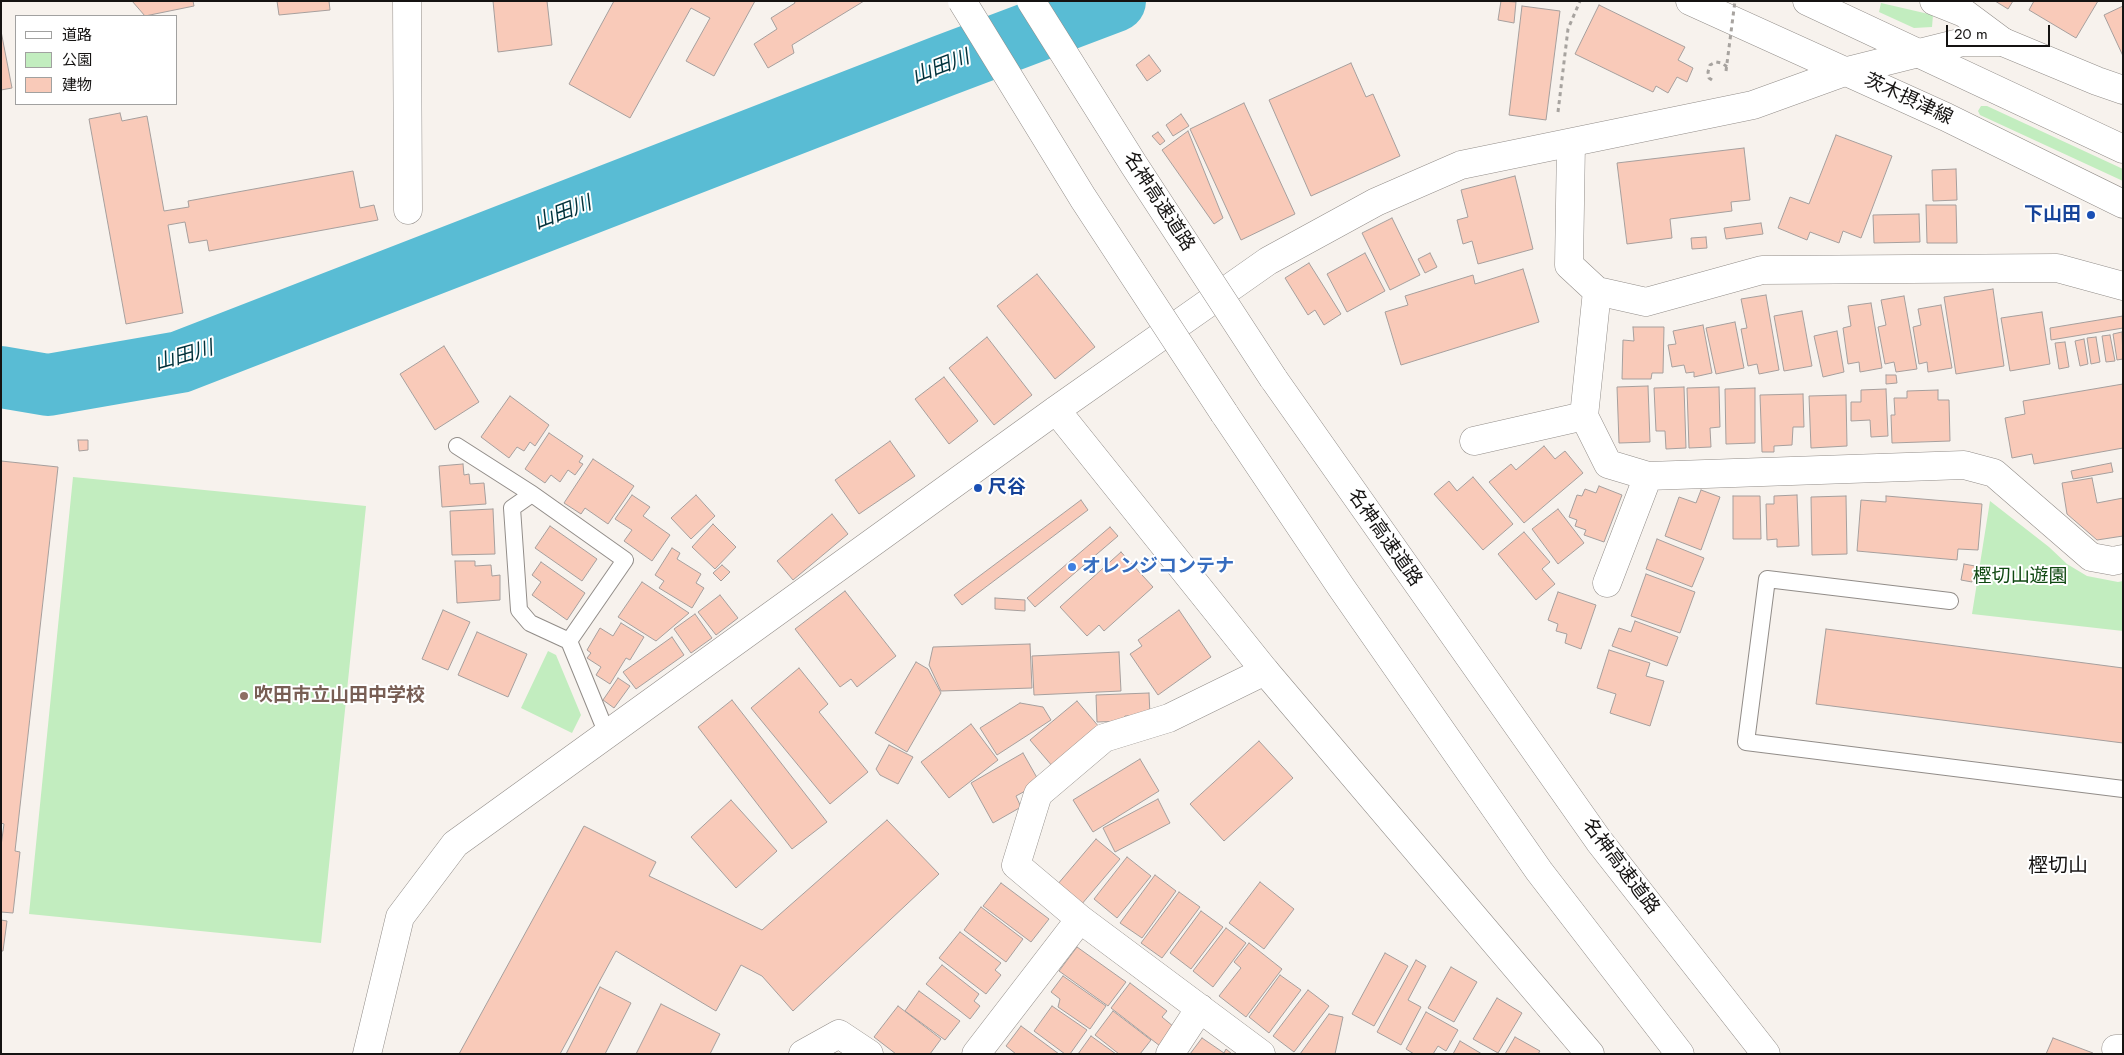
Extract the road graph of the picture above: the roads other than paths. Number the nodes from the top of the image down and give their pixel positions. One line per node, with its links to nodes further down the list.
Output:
1 (407, 1): 14 (main road)
2 (962, 1): 39 (main road, bridge)
3 (1032, 1): 40 (main road, 名神高速道路, bridge)
4 (1690, 1): 9 (main road, 茨木摂津線)
5 (1807, 1): 8 (main road)
6 (1934, 1): 7 (main road)
7 (2003, 42): 8 (main road); 10 (main road)
8 (1916, 53): 9 (main road); 12 (main road)
9 (1847, 72): 11 (main road); 13 (main road, 茨木摂津線)
10 (2123, 90)
11 (1571, 143): 16 (main road); 17 (main road)
12 (2123, 149)
13 (2123, 204)
14 (408, 210)
15 (2123, 286): 16 (main road)
16 (1597, 290): 18 (main road)
17 (1056, 410): 27 (main road); 28 (main road)
18 (1584, 416): 19 (main road); 21 (main road)
19 (1474, 441)
20 (457, 446): 22 (lane)
21 (1648, 476): 23 (main road); 24 (main road)
22 (532, 494): 26 (lane); 26 (lane)
23 (2123, 559)
24 (1606, 583)
25 (1950, 602): 29 (lane)
26 (569, 641): 28 (lane)
27 (1265, 671): 30 (main road); 38 (main road)
28 (607, 734): 32 (main road)
29 (2123, 789)
30 (1080, 919): 31 (main road); 35 (main road)
31 (1200, 1008): 36 (main road); 37 (main road)
32 (367, 1054)
33 (803, 1054): 34 (main road)
34 (870, 1054)
35 (976, 1054)
36 (1170, 1054)
37 (1261, 1054)
38 (1590, 1054)
39 (1680, 1054)
40 (1766, 1054)

